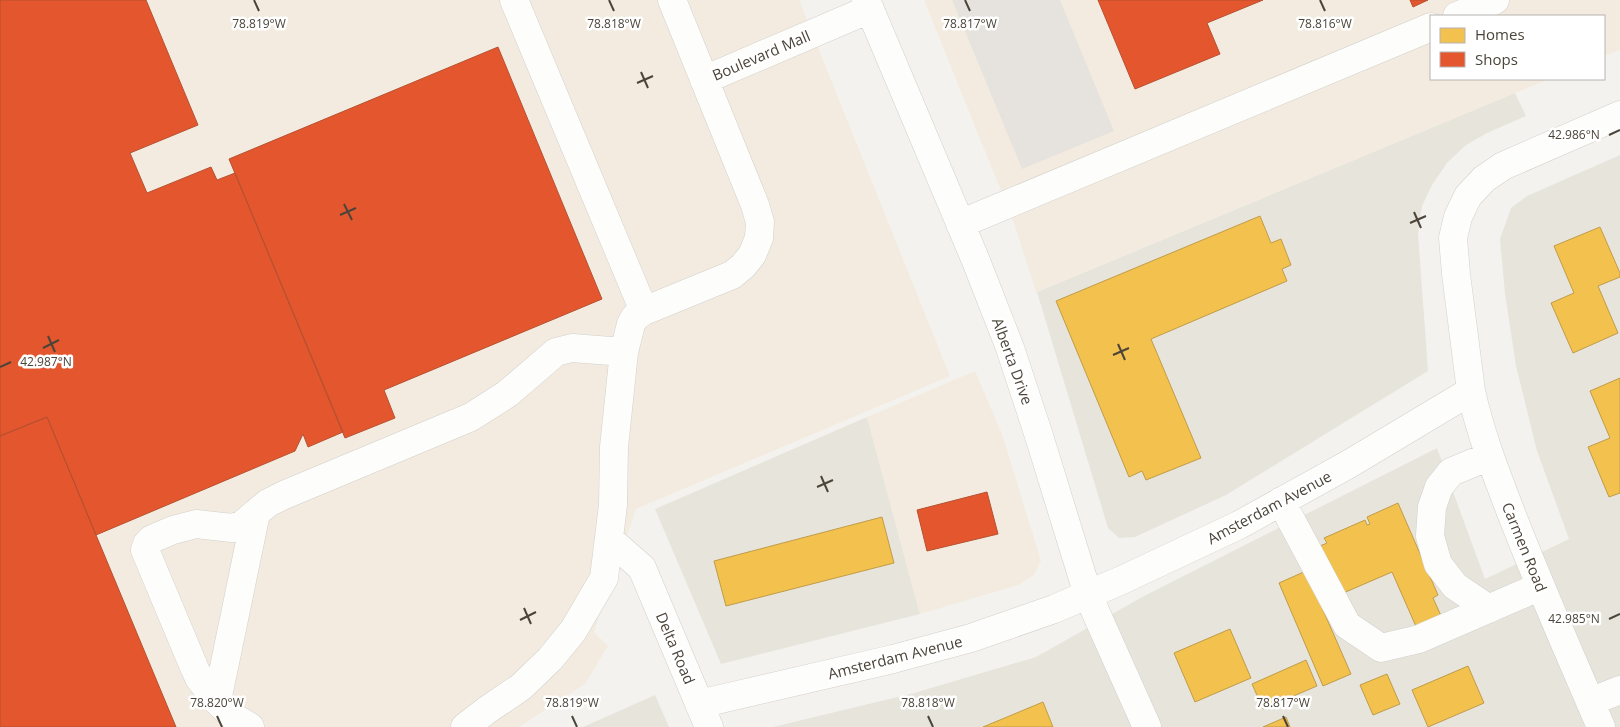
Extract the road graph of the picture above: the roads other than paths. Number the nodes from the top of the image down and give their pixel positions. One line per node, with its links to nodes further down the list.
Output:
1 (514, 0): 10 (street)
2 (672, 0): 7 (street, Boulevard Mall)
3 (1495, 0): 5 (street)
4 (868, 4): 7 (street, Boulevard Mall); 9 (street, Alberta Drive)
5 (1459, 15)
6 (1430, 27): 9 (street)
7 (704, 80): 10 (street)
8 (1620, 115): 12 (street)
9 (960, 224): 18 (street, Alberta Drive)
10 (644, 311): 11 (street)
11 (624, 352): 15 (street); 16 (street)
12 (1471, 391): 13 (street, Carmen Road); 14 (street, Amsterdam Avenue)
13 (1490, 456): 17 (street, Carmen Road); 19 (street)
14 (1281, 501): 18 (street, Amsterdam Avenue); 19 (street)
15 (256, 514): 21 (street); 21 (street)
16 (610, 539): 23 (street, Delta Road); 25 (street)
17 (1541, 586): 19 (street); 22 (street, Carmen Road)
18 (1088, 595): 23 (street, Amsterdam Avenue); 26 (street, Alberta Drive)
19 (1489, 609)
20 (1620, 690): 22 (street)
21 (217, 701): 24 (street)
22 (1590, 702): 27 (street, Carmen Road)
23 (704, 715)
24 (250, 727)
25 (465, 727)
26 (1147, 727)
27 (1601, 727)

